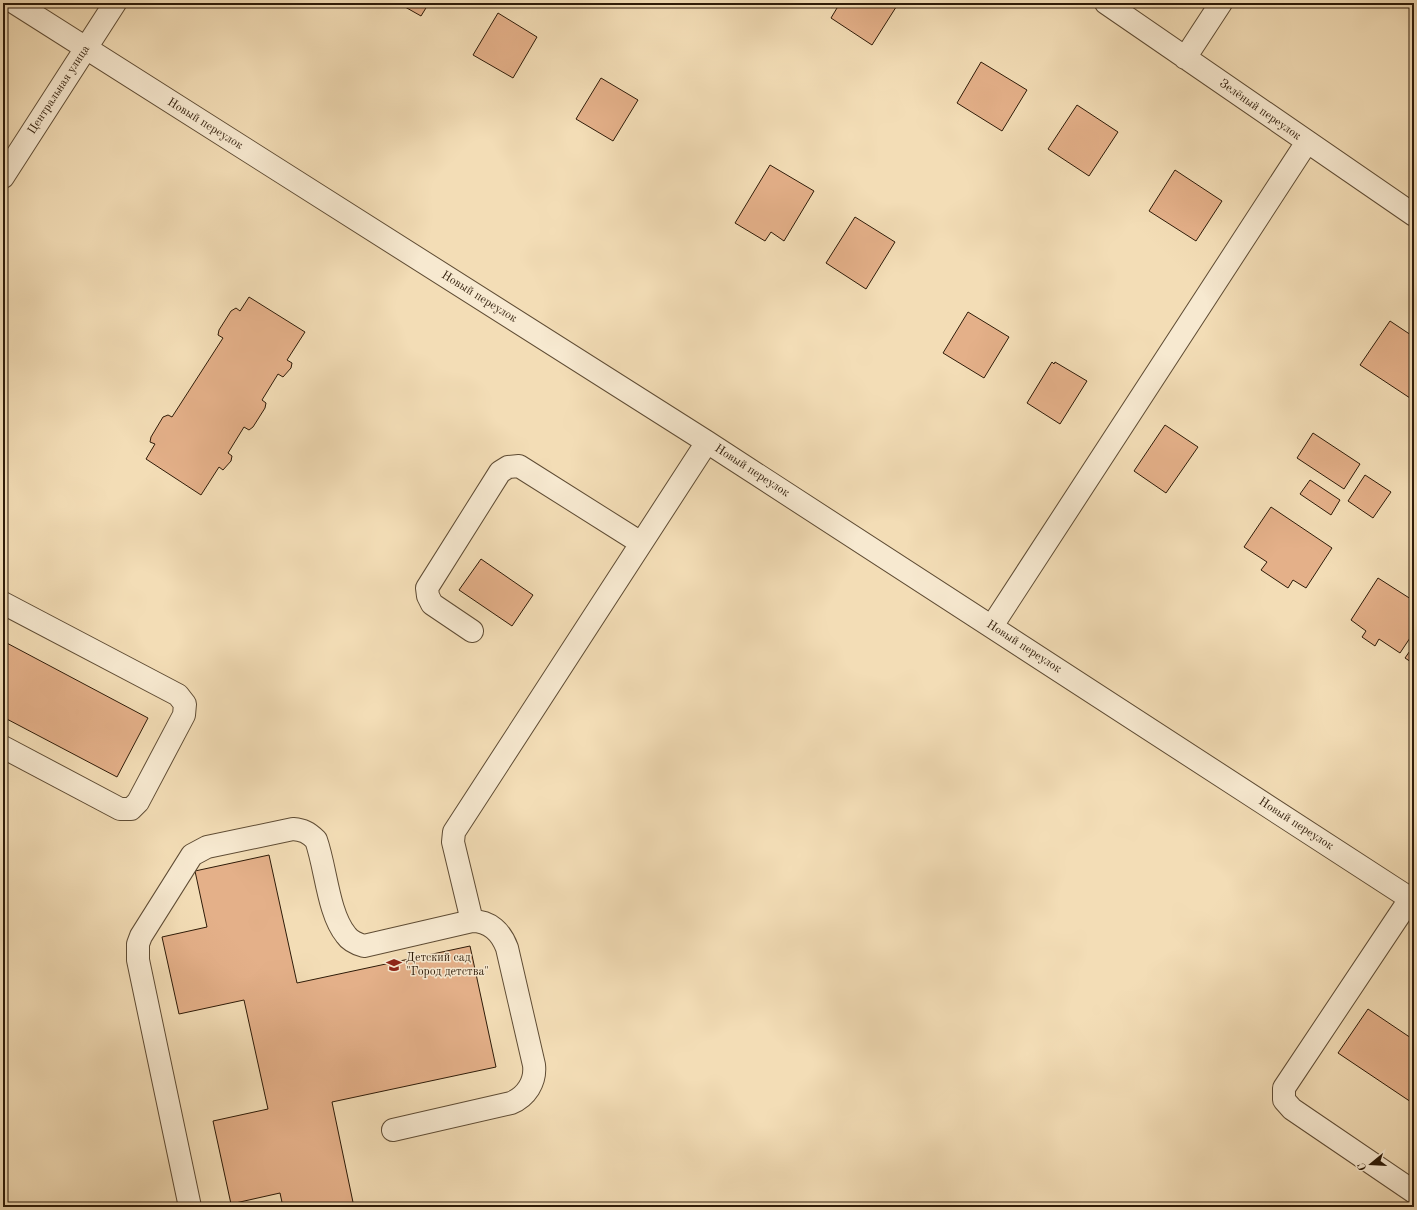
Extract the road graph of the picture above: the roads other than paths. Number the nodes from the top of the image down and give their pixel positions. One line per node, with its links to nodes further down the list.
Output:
1 (16, 3): 5 (street, Новый переулок)
2 (115, 3): 5 (street, Центральная улица)
3 (1106, 3): 6 (street, Зелёный переулок)
4 (1221, 3): 6 (street)
5 (86, 49): 8 (street, Центральная улица); 10 (street, Новый переулок)
6 (1185, 58): 7 (street, Зелёный переулок)
7 (1307, 142): 9 (street, Зелёный переулок); 13 (street)
8 (3, 177)
9 (1414, 215)
10 (707, 442): 11 (street); 13 (street, Новый переулок)
11 (641, 543): 14 (street); 17 (street)
12 (3, 603): 15 (street)
13 (992, 626): 16 (street, Новый переулок)
14 (472, 630)
15 (3, 746)
16 (1412, 900): 19 (street)
17 (472, 921): 18 (street); 20 (street)
18 (394, 1130)
19 (1414, 1192)
20 (190, 1207)

